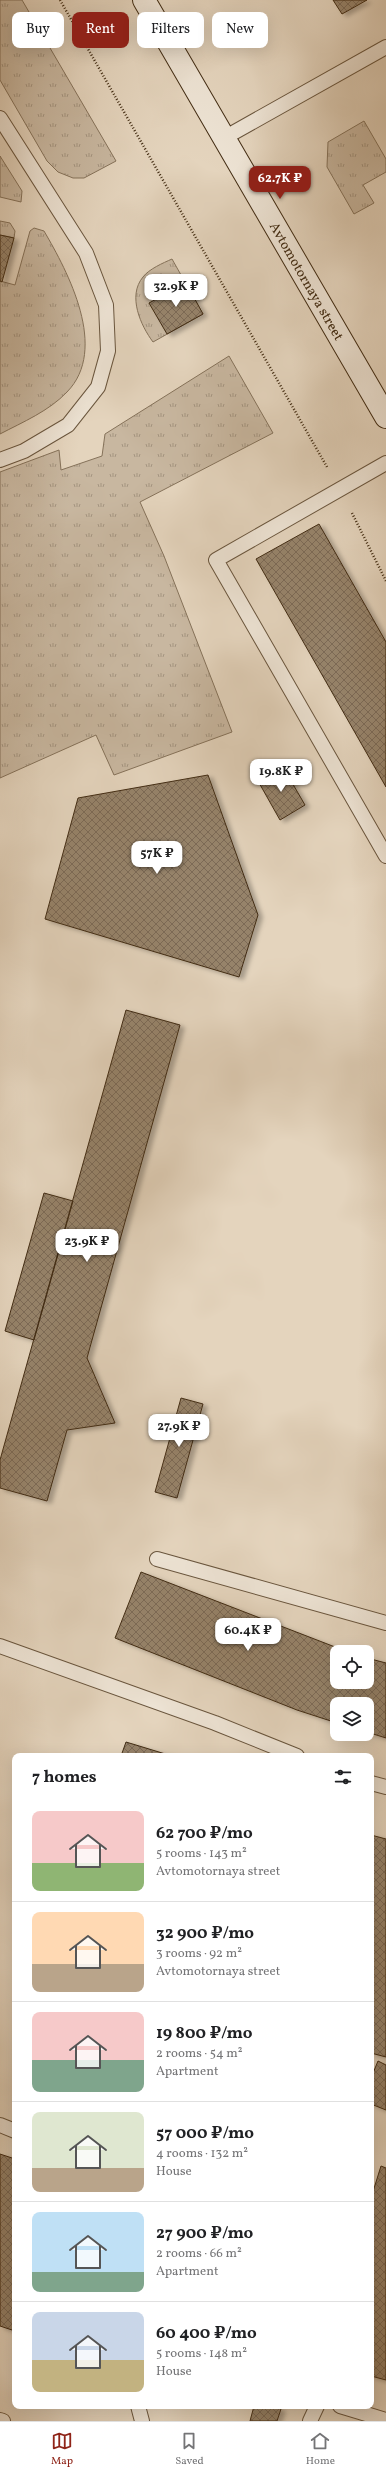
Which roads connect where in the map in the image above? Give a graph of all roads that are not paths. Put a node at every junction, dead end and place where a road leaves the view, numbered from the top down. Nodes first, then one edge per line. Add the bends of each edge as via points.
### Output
1 (144, 0) edge
2 (386, 47) edge
3 (0, 118) edge
4 (224, 138) junction
5 (386, 418) edge
6 (0, 460) edge
7 (386, 463) edge
8 (386, 856) edge
9 (157, 1558) dead end
10 (386, 1623) edge
11 (0, 1646) edge
12 (290, 1753) edge
13 (374, 1784) edge
14 (386, 1787) edge
15 (0, 2125) edge
16 (12, 2130) edge
17 (139, 2409) edge
18 (316, 2409) edge
19 (350, 2409) edge
20 (0, 2420) edge
21 (386, 2420) edge
22 (3, 2421) edge
23 (142, 2421) edge
24 (310, 2421) edge

1 - 4 street, Avtomotornaya street
2 - 4 lane
3 - 6 lane via 86,253 106,305 108,352 98,387 68,425 24,451
4 - 5 street, Avtomotornaya street
7 - 8 lane via 216,560
9 - 10 lane
11 - 12 lane via 215,1723
13 - 14 lane
15 - 16 lane
17 - 23 lane
18 - 24 lane
19 - 21 lane
20 - 22 lane

